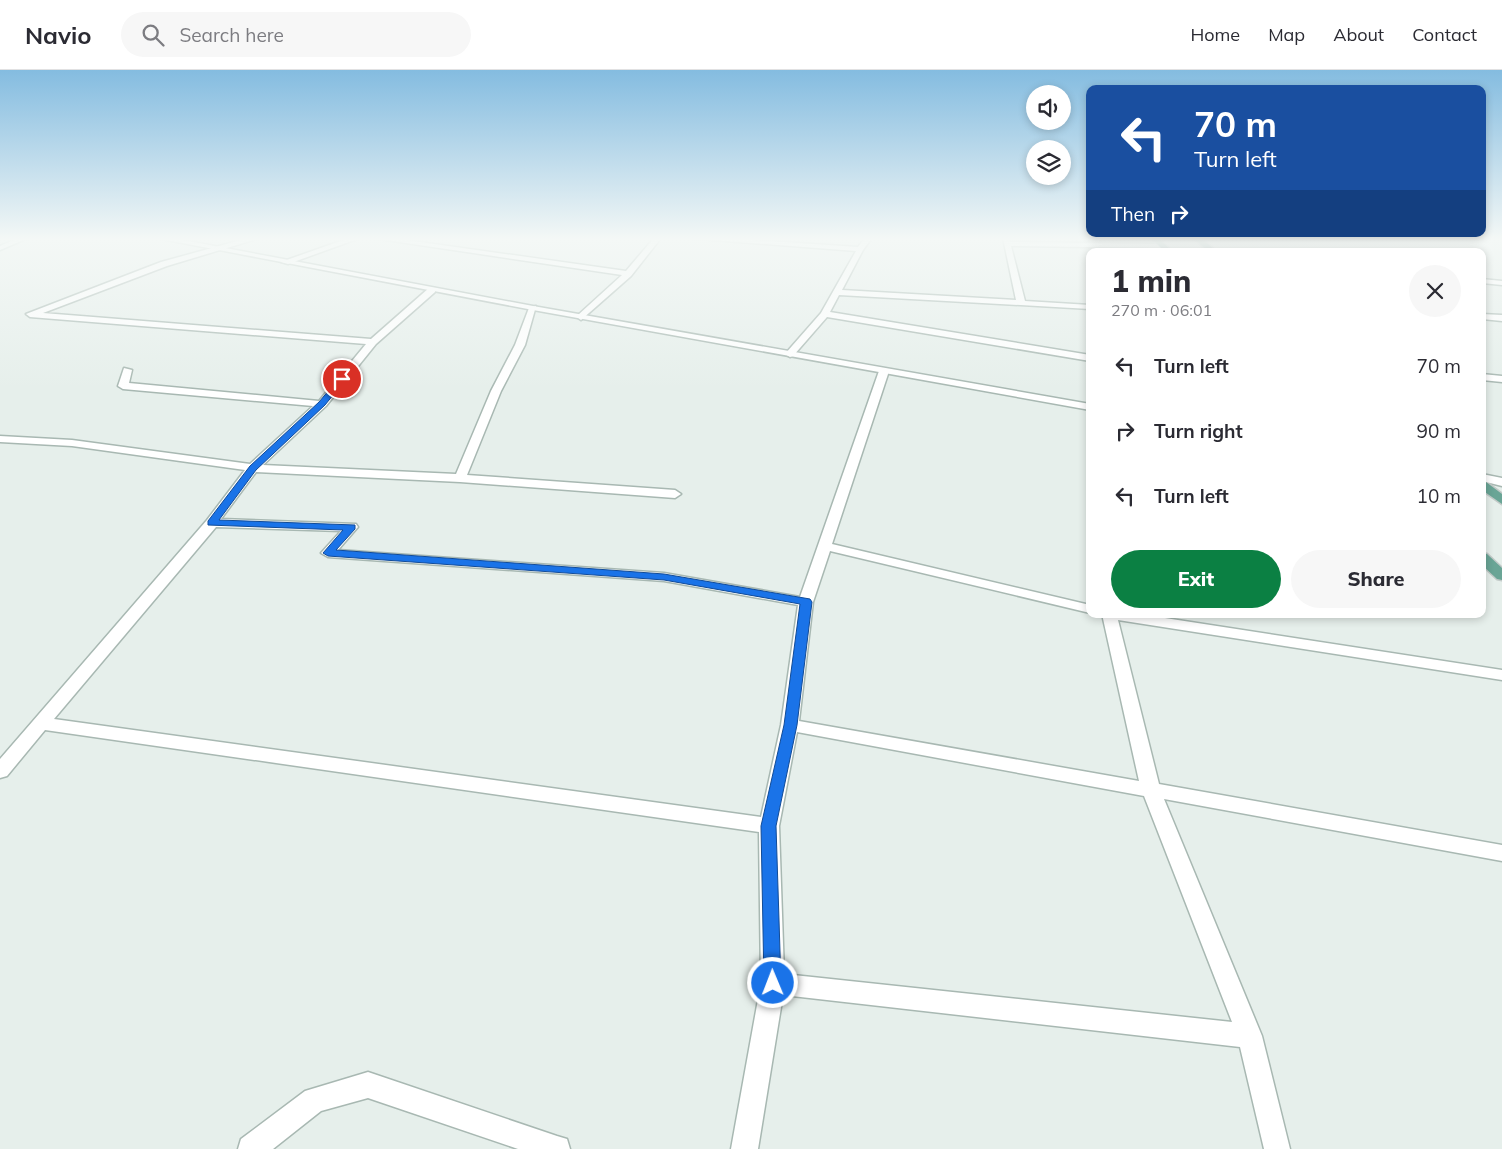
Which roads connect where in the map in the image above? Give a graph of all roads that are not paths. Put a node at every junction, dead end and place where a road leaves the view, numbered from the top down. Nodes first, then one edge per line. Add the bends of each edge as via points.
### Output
1 (99, 288) edge
2 (423, 288) edge
3 (612, 288) edge
4 (839, 288) edge
5 (1018, 288) edge
6 (432, 290) junction
7 (837, 292) junction
8 (1021, 302) junction
9 (1086, 307) edge
10 (533, 308) junction
11 (825, 314) junction
12 (1486, 316) edge
13 (581, 317) junction
14 (1502, 318) edge
15 (373, 342) junction
16 (790, 354) junction
17 (1086, 357) edge
18 (127, 370) dead end
19 (884, 371) junction
20 (1486, 377) edge
21 (1502, 379) edge
22 (322, 404) junction
23 (1086, 406) edge
24 (0, 439) edge
25 (253, 468) junction
26 (1486, 476) edge
27 (1502, 476) edge
28 (1486, 477) edge
29 (460, 478) junction
30 (1502, 482) edge
31 (1486, 486) edge
32 (675, 494) dead end
33 (1502, 500) edge
34 (212, 523) junction
35 (825, 546) junction
36 (1486, 561) edge
37 (1502, 576) edge
38 (806, 602) junction
39 (1086, 608) edge
40 (1111, 618) edge
41 (1136, 618) edge
42 (1502, 674) edge
43 (41, 723) junction
44 (790, 725) junction
45 (0, 771) edge
46 (1151, 790) junction
47 (769, 826) junction
48 (1502, 853) edge
49 (773, 983) junction
50 (1250, 1036) junction
51 (251, 1149) edge
52 (557, 1149) edge
53 (744, 1149) edge
54 (1277, 1149) edge

1 - 15 street via 30,314
2 - 6 street
3 - 13 street
4 - 7 street
5 - 8 street
6 - 10 street
6 - 15 street
7 - 8 street
7 - 11 street
8 - 9 street
10 - 13 street
10 - 29 street via 520,345 496,391
11 - 16 street
11 - 17 street
12 - 14 street
13 - 16 street
15 - 22 street
16 - 19 street
18 - 22 street via 123,386
19 - 23 street
19 - 35 street
20 - 21 street
22 - 25 street
24 - 25 street via 72,443
25 - 29 street
25 - 34 street
26 - 27 street
28 - 30 street
29 - 32 street
31 - 33 main road
34 - 38 street via 351,527 328,553 664,577
34 - 43 street
35 - 38 street
35 - 39 street
36 - 37 main road
38 - 44 street
40 - 46 street
41 - 42 street
43 - 45 street
43 - 47 street
44 - 46 street
44 - 47 street
46 - 48 street
46 - 50 street
47 - 49 street
49 - 50 street
49 - 53 street
50 - 54 street
51 - 52 street via 314,1100 368,1085

